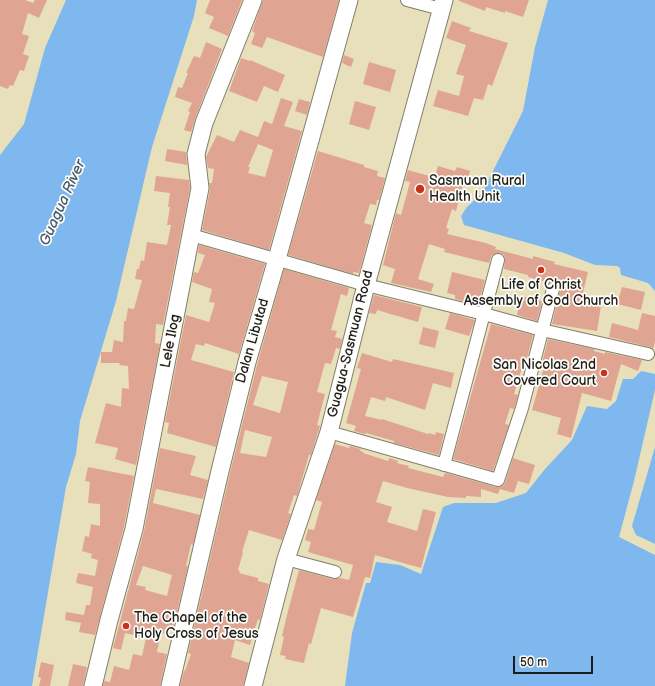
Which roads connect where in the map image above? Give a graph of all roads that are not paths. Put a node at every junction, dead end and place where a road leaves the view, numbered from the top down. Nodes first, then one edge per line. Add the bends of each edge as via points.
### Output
1 (253, 0) edge
2 (349, 0) edge
3 (407, 0) edge
4 (442, 5) edge
5 (191, 235) junction
6 (277, 259) junction
7 (498, 260) dead end
8 (366, 284) junction
9 (553, 289) dead end
10 (484, 314) junction
11 (542, 330) junction
12 (648, 354) dead end
13 (329, 432) junction
14 (444, 465) junction
15 (286, 559) junction
16 (335, 572) dead end
17 (93, 686) edge
18 (170, 686) edge
19 (253, 686) edge

1 - 5 street, Lele Ilog via 204,123 196,154 200,188
2 - 6 street, Dalan Libutad
3 - 4 street
4 - 8 street, Guagua-Sasmuan Road
5 - 6 street
5 - 17 street, Lele Ilog via 134,529
6 - 8 street
6 - 18 street, Dalan Libutad via 245,370
7 - 10 street
8 - 10 street
8 - 13 street, Guagua-Sasmuan Road
9 - 11 street
10 - 11 street
10 - 14 street
11 - 12 street
11 - 14 street via 522,408 498,480
13 - 14 street
13 - 15 street, Guagua-Sasmuan Road
15 - 16 street
15 - 19 street, Guagua-Sasmuan Road

